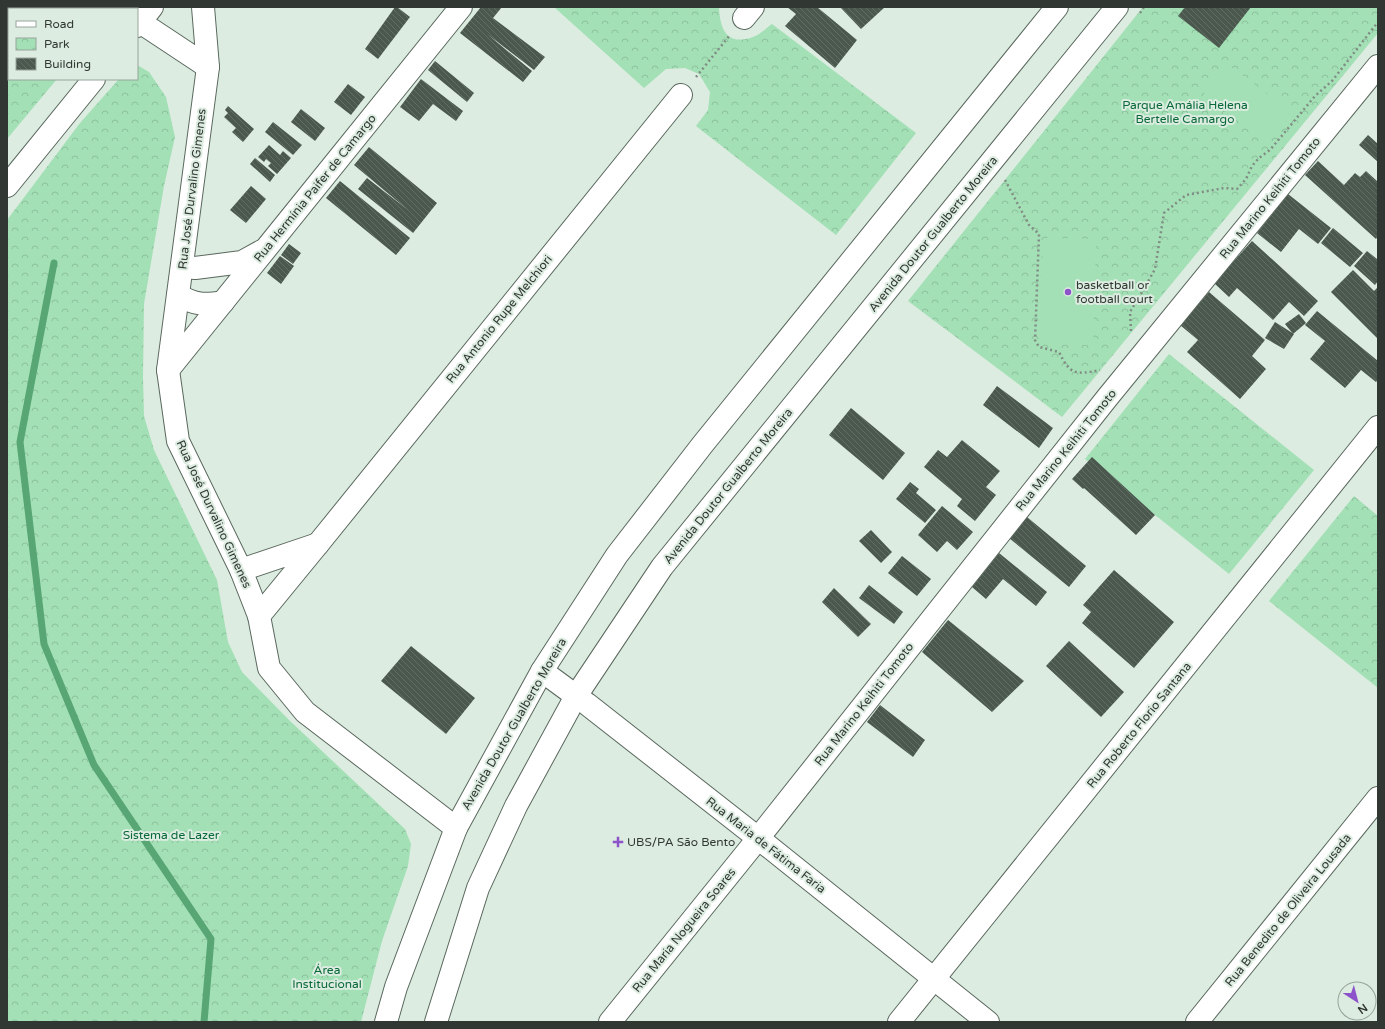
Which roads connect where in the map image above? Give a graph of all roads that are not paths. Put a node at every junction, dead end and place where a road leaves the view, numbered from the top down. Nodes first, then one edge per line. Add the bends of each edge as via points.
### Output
1 (203, 7) edge
2 (461, 7) edge
3 (1057, 7) edge
4 (1117, 7) edge
5 (143, 18) edge
6 (208, 66) junction
7 (1378, 66) edge
8 (93, 80) edge
9 (681, 95) road end
10 (7, 186) edge
11 (266, 248) junction
12 (182, 267) junction
13 (178, 294) junction
14 (223, 302) junction
15 (168, 370) junction
16 (1378, 427) edge
17 (318, 544) junction
18 (241, 570) junction
19 (259, 616) junction
20 (542, 671) junction
21 (576, 696) junction
22 (1378, 798) edge
23 (456, 828) junction
24 (758, 838) junction
25 (934, 978) junction
26 (386, 1022) edge
27 (436, 1022) edge
28 (610, 1022) edge
29 (899, 1022) edge
30 (988, 1022) edge
31 (1197, 1022) edge

1 - 6 street, Rua José Durvalino Gimenes
2 - 11 street, Rua Hermínia Paifer de Camargo
3 - 20 street, Avenida Doutor Gualberto Moreira via 703,444 622,549
4 - 21 street, Avenida Doutor Gualberto Moreira via 662,568
5 - 6 street
6 - 12 street, Rua José Durvalino Gimenes
7 - 24 street, Rua Marino Keihiti Tomoto via 1102,404
8 - 10 street
9 - 17 street, Rua Antonio Rupe Melchiori
11 - 12 street via 242,262 195,268
11 - 14 street, Rua Hermínia Paifer de Camargo
12 - 13 street, Rua José Durvalino Gimenes
13 - 14 street via 189,301 206,304
13 - 15 street, Rua José Durvalino Gimenes
14 - 15 street, Rua Hermínia Paifer de Camargo
15 - 18 street, Rua José Durvalino Gimenes via 178,441
16 - 25 street, Rua Roberto Florio Santana
17 - 18 street
17 - 19 street, Rua Antonio Rupe Melchiori
18 - 19 street, Rua José Durvalino Gimenes
19 - 23 street, Rua José Durvalino Gimenes via 269,668 305,712
20 - 21 street, Rua Maria de Fátima Faria
20 - 23 street, Avenida Doutor Gualberto Moreira
21 - 24 street, Rua Maria de Fátima Faria
21 - 27 street, Avenida Doutor Gualberto Moreira via 516,806 478,888
22 - 31 street, Rua Benedito de Oliveira Lousada
23 - 26 street, Avenida Doutor Gualberto Moreira via 396,987
24 - 25 street, Rua Maria de Fátima Faria
24 - 28 street, Rua Maria Nogueira Soares
25 - 29 street, Rua Roberto Florio Santana
25 - 30 street, Rua Maria de Fátima Faria

